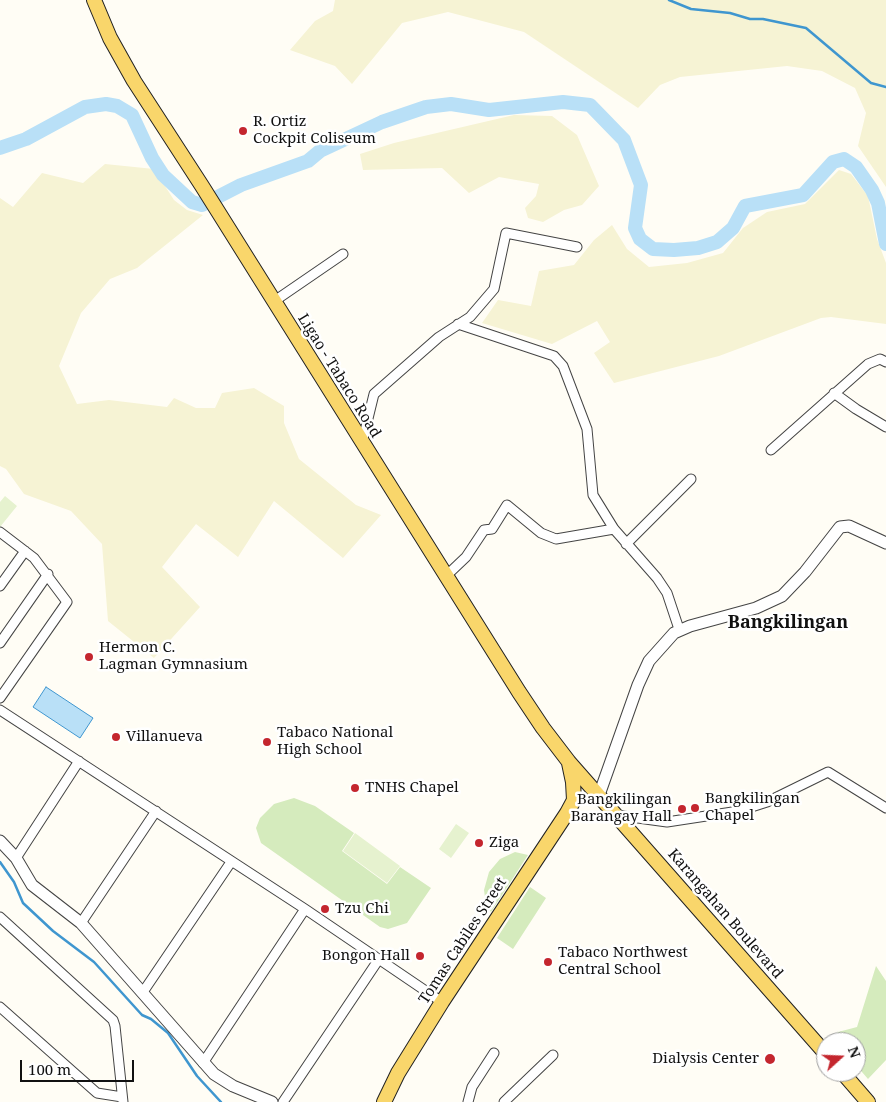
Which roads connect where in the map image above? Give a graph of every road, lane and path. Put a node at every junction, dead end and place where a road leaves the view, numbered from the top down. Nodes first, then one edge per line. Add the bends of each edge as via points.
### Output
1 (94, 0) edge
2 (577, 247) dead end
3 (343, 254) dead end
4 (273, 302) junction
5 (458, 324) junction
6 (886, 362) edge
7 (834, 393) junction
8 (886, 427) edge
9 (362, 443) junction
10 (771, 450) dead end
11 (691, 479) dead end
12 (614, 529) junction
13 (0, 532) edge
14 (886, 543) edge
15 (626, 544) junction
16 (25, 551) junction
17 (48, 574) junction
18 (446, 576) junction
19 (0, 586) edge
20 (679, 629) junction
21 (0, 643) edge
22 (0, 698) edge
23 (0, 710) edge
24 (79, 761) junction
25 (569, 762) junction
26 (600, 795) junction
27 (574, 800) junction
28 (886, 808) edge
29 (156, 811) junction
30 (616, 815) junction
31 (0, 841) edge
32 (16, 858) junction
33 (231, 862) junction
34 (305, 909) junction
35 (0, 917) edge
36 (81, 923) junction
37 (379, 959) junction
38 (143, 992) junction
39 (442, 1002) junction
40 (0, 1007) edge
41 (816, 1043) edge
42 (494, 1053) dead end
43 (553, 1055) dead end
44 (203, 1063) junction
45 (851, 1082) edge
46 (122, 1100) edge
47 (272, 1102) edge
48 (283, 1102) edge
49 (384, 1102) edge
50 (468, 1102) edge
51 (504, 1102) edge
52 (868, 1102) edge

1 - 4 main road, Ligao - Tabaco Road via 134,81
2 - 5 street via 506,233 494,289 470,317
3 - 4 street
4 - 9 main road, Ligao - Tabaco Road
5 - 9 street via 374,394
5 - 12 street via 554,356 563,366 584,417 593,495
6 - 7 street via 880,358 874,360
7 - 8 street
7 - 10 street
9 - 18 main road, Ligao - Tabaco Road
11 - 15 street
12 - 15 street
12 - 18 street via 556,539 541,533 508,505 492,529 484,530 466,557
13 - 16 street
14 - 20 street via 849,526 840,527 782,596 756,608
15 - 20 street via 667,593
16 - 17 street
16 - 19 street
17 - 21 street
17 - 22 street via 67,602
18 - 25 main road, Ligao - Tabaco Road via 524,699
20 - 26 street via 649,661
23 - 24 street
24 - 29 street
24 - 32 street
25 - 26 main road, Ligao - Tabaco Road
25 - 27 main road, Ligao - Tabaco Road
26 - 27 main road via 586,794
26 - 30 main road, Karangahan Boulevard
27 - 39 main road, Tomas Cabiles Street
28 - 30 street via 828,772 767,802 739,811 667,822
29 - 33 street
29 - 36 street
30 - 41 main road, Karangahan Boulevard
31 - 32 street
32 - 36 street via 32,885
33 - 34 street
33 - 38 street
34 - 37 street
34 - 44 street
35 - 46 street via 112,1020
36 - 38 street
37 - 39 street
37 - 48 street
38 - 44 street
39 - 49 main road, Tomas Cabiles Street
40 - 46 street via 97,1093
42 - 50 street via 472,1087
43 - 51 street
44 - 47 street via 233,1086
45 - 52 main road

